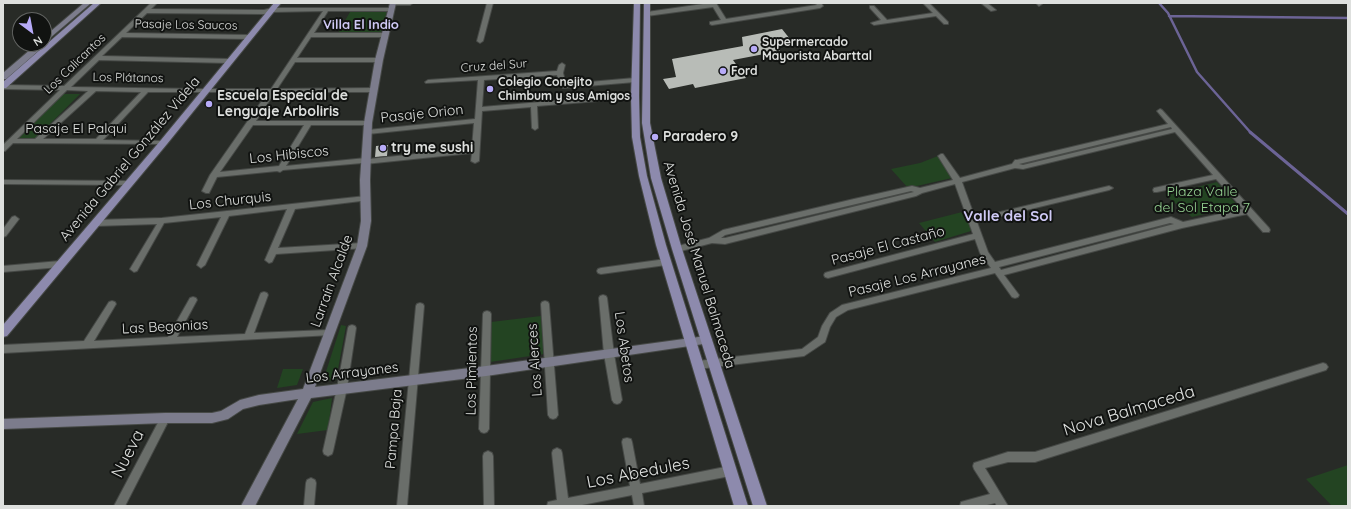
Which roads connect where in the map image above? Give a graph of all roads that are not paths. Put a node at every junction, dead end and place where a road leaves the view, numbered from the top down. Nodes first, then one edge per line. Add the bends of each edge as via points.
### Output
1 (88, 3) edge
2 (98, 3) edge
3 (154, 3) edge
4 (278, 3) edge
5 (334, 3) edge
6 (410, 3) edge
7 (490, 3) edge
8 (637, 3) edge
9 (647, 3) edge
10 (818, 3) edge
11 (927, 3) edge
12 (984, 3) edge
13 (714, 4) edge
14 (392, 5) edge
15 (872, 7) dead end
16 (329, 9) junction
17 (272, 10) junction
18 (993, 10) dead end
19 (146, 11) junction
20 (647, 14) junction
21 (937, 14) junction
22 (724, 21) junction
23 (885, 21) junction
24 (712, 23) dead end
25 (874, 23) dead end
26 (946, 23) dead end
27 (52, 34) edge
28 (122, 35) junction
29 (311, 35) junction
30 (385, 35) junction
31 (249, 37) junction
32 (480, 41) dead end
33 (32, 52) edge
34 (98, 58) junction
35 (293, 60) junction
36 (379, 60) junction
37 (230, 61) junction
38 (562, 65) dead end
39 (560, 73) junction
40 (3, 77) edge
41 (481, 78) junction
42 (635, 80) junction
43 (428, 82) dead end
44 (3, 87) edge
45 (66, 88) junction
46 (94, 88) junction
47 (147, 89) junction
48 (273, 90) junction
49 (373, 90) junction
50 (206, 91) junction
51 (635, 96) junction
52 (534, 105) junction
53 (478, 109) junction
54 (1160, 111) dead end
55 (478, 121) junction
56 (252, 123) junction
57 (308, 124) junction
58 (1174, 127) junction
59 (368, 128) junction
60 (535, 128) dead end
61 (11, 141) junction
62 (37, 141) junction
63 (98, 141) junction
64 (164, 142) junction
65 (3, 149) edge
66 (476, 150) junction
67 (941, 156) dead end
68 (366, 161) junction
69 (475, 161) dead end
70 (280, 170) junction
71 (214, 175) junction
72 (1217, 176) junction
73 (958, 181) junction
74 (3, 182) edge
75 (129, 183) junction
76 (1109, 188) dead end
77 (1157, 190) dead end
78 (206, 191) dead end
79 (366, 198) junction
80 (292, 207) junction
81 (1247, 211) junction
82 (226, 215) junction
83 (15, 219) dead end
84 (972, 220) junction
85 (162, 221) junction
86 (95, 222) junction
87 (1182, 225) junction
88 (1266, 230) dead end
89 (3, 234) edge
90 (978, 236) junction
91 (1092, 240) junction
92 (362, 246) junction
93 (1098, 247) junction
94 (677, 249) junction
95 (273, 251) junction
96 (269, 260) dead end
97 (666, 262) junction
98 (60, 264) junction
99 (201, 265) dead end
100 (3, 269) edge
101 (134, 269) dead end
102 (996, 269) junction
103 (602, 271) dead end
104 (828, 275) dead end
105 (264, 295) dead end
106 (1015, 295) dead end
107 (603, 298) dead end
108 (193, 300) dead end
109 (112, 304) dead end
110 (545, 304) dead end
111 (420, 306) dead end
112 (487, 314) dead end
113 (352, 328) dead end
114 (3, 333) edge
115 (328, 333) junction
116 (248, 336) junction
117 (171, 340) junction
118 (706, 340) junction
119 (692, 342) junction
120 (87, 345) junction
121 (3, 349) edge
122 (609, 354) junction
123 (549, 361) junction
124 (714, 362) junction
125 (698, 365) junction
126 (1323, 367) dead end
127 (486, 371) junction
128 (412, 380) junction
129 (342, 388) junction
130 (307, 393) junction
131 (617, 400) dead end
132 (553, 415) dead end
133 (165, 418) junction
134 (3, 424) edge
135 (484, 429) dead end
136 (627, 442) dead end
137 (328, 451) dead end
138 (557, 453) dead end
139 (488, 456) dead end
140 (730, 471) junction
141 (311, 483) dead end
142 (637, 490) junction
143 (1000, 502) edge
144 (563, 504) junction
145 (119, 506) edge
146 (248, 506) edge
147 (309, 506) edge
148 (402, 506) edge
149 (489, 506) edge
150 (552, 506) edge
151 (639, 506) edge
152 (741, 506) edge
153 (760, 506) edge
154 (965, 506) edge

1 - 27 street
2 - 44 main road
3 - 19 street, Los Calicantos
4 - 17 main road, Avenida Gabriel González Videla
5 - 16 street
6 - 14 street
7 - 32 street
8 - 42 main road, Avenida José Manuel Balmaceda
9 - 20 main road, Avenida José Manuel Balmaceda
10 - 22 street via 820,6
11 - 21 street
12 - 18 street
13 - 20 street
13 - 22 street
14 - 16 street
14 - 30 street, Larraín Alcalde
15 - 23 street
16 - 17 street
16 - 29 street
17 - 19 street
17 - 31 main road, Avenida Gabriel González Videla
19 - 28 street, Los Calicantos
20 - 94 main road, Avenida José Manuel Balmaceda via 646,123 656,178
21 - 23 street
21 - 26 street
22 - 24 street
23 - 25 street
28 - 31 street, Pasaje Los Saucos
28 - 34 street, Los Calicantos
29 - 30 street
29 - 35 street
30 - 36 street, Larraín Alcalde
31 - 37 main road, Avenida Gabriel González Videla
33 - 40 street
34 - 37 street
34 - 45 street, Los Calicantos
35 - 36 street
35 - 48 street
36 - 49 street, Larraín Alcalde
37 - 50 main road, Avenida Gabriel González Videla
38 - 39 street
39 - 41 street, Cruz del Sur
39 - 42 street via 563,85
41 - 43 street, Cruz del Sur
41 - 53 street
42 - 51 main road, Avenida José Manuel Balmaceda
44 - 45 street, Los Plátanos
45 - 46 street, Los Plátanos
45 - 61 street, Los Calicantos
46 - 47 street, Los Plátanos
46 - 62 street
47 - 50 street, Los Plátanos
47 - 63 street
48 - 49 street, Los Plátanos
48 - 50 street, Los Plátanos
48 - 56 street
49 - 59 street, Larraín Alcalde
50 - 64 main road, Avenida Gabriel González Videla
51 - 52 street
51 - 97 main road, Avenida José Manuel Balmaceda via 636,137 640,163
52 - 53 street
52 - 60 street
53 - 55 street
54 - 58 street
55 - 59 street, Pasaje Orion
55 - 66 street
56 - 57 street, Pasaje Orion
56 - 71 street
57 - 59 street, Pasaje Orion
57 - 70 street
58 - 72 street
58 - 73 street via 1071,152 1023,167 1015,166
59 - 68 street, Larraín Alcalde
61 - 62 street, Pasaje El Palqui
61 - 65 street, Los Calicantos
62 - 63 street, Pasaje El Palqui
63 - 64 street, Pasaje El Palqui
64 - 75 main road, Avenida Gabriel González Videla
66 - 68 street, Los Hibiscos
66 - 69 street
67 - 73 street
68 - 70 street, Los Hibiscos
68 - 79 street, Larraín Alcalde
70 - 71 street, Los Hibiscos
71 - 78 street
72 - 77 street
72 - 81 street
73 - 84 street
73 - 94 street via 916,194 856,204 725,241 712,240
74 - 75 street
75 - 86 main road, Avenida Gabriel González Videla
76 - 84 street
79 - 80 street, Los Churquis
79 - 92 street, Larraín Alcalde
80 - 82 street, Los Churquis
80 - 95 street
81 - 87 street, Pasaje Los Arrayanes
81 - 88 street
82 - 85 street, Los Churquis
82 - 99 street
83 - 89 street
84 - 90 street
85 - 86 street, Los Churquis
85 - 101 street
86 - 98 main road, Avenida Gabriel González Videla
87 - 91 street, Pasaje Los Arrayanes via 1171,220
87 - 93 street, Pasaje Los Arrayanes
90 - 102 street via 984,253
90 - 104 street, Pasaje El Castaño
91 - 93 street
91 - 102 street, Pasaje Los Arrayanes
92 - 95 street
92 - 115 street, Larraín Alcalde
93 - 102 street, Pasaje Los Arrayanes
94 - 118 main road, Avenida José Manuel Balmaceda
95 - 96 street
97 - 103 street
97 - 119 main road, Avenida José Manuel Balmaceda
98 - 100 street
98 - 114 main road, Avenida Gabriel González Videla
102 - 106 street
102 - 124 street, Pasaje Los Arrayanes via 845,307 833,315 822,339 804,352
105 - 116 street
107 - 122 street, Los Abetos
108 - 117 street
109 - 120 street
110 - 123 street, Los Alerces
111 - 128 street, Pampa Baja
112 - 127 street, Los Pimientos
113 - 129 street
115 - 116 street, Las Begonias
115 - 130 street, Larraín Alcalde
116 - 117 street, Las Begonias
117 - 120 street, Las Begonias
118 - 119 street, Los Arrayanes
118 - 124 main road, Avenida José Manuel Balmaceda
119 - 122 street, Los Arrayanes
119 - 125 main road, Avenida José Manuel Balmaceda
120 - 121 street, Las Begonias
122 - 123 street, Los Arrayanes
122 - 131 street, Los Abetos
123 - 127 street, Los Arrayanes
123 - 132 street, Los Alerces
124 - 125 street, Pasaje Los Arrayanes
124 - 153 main road, Avenida José Manuel Balmaceda
125 - 140 main road, Avenida José Manuel Balmaceda
126 - 143 street, Nova Balmaceda via 1035,457 1008,457 978,466
127 - 128 street, Los Arrayanes
127 - 135 street, Los Pimientos
128 - 129 street, Los Arrayanes
128 - 148 street, Pampa Baja
129 - 130 street, Los Arrayanes
129 - 137 street
130 - 133 street, Los Arrayanes via 240,405 224,415 212,418
130 - 146 street, Larraín Alcalde
133 - 134 street, Los Arrayanes
133 - 145 street, Nueva
136 - 142 street
138 - 144 street
139 - 149 street
140 - 142 street, Los Abedules
140 - 152 main road, Avenida José Manuel Balmaceda
141 - 147 street
142 - 144 street, Los Abedules
142 - 151 street
143 - 154 street, Nova Balmaceda
144 - 150 street, Los Abedules

